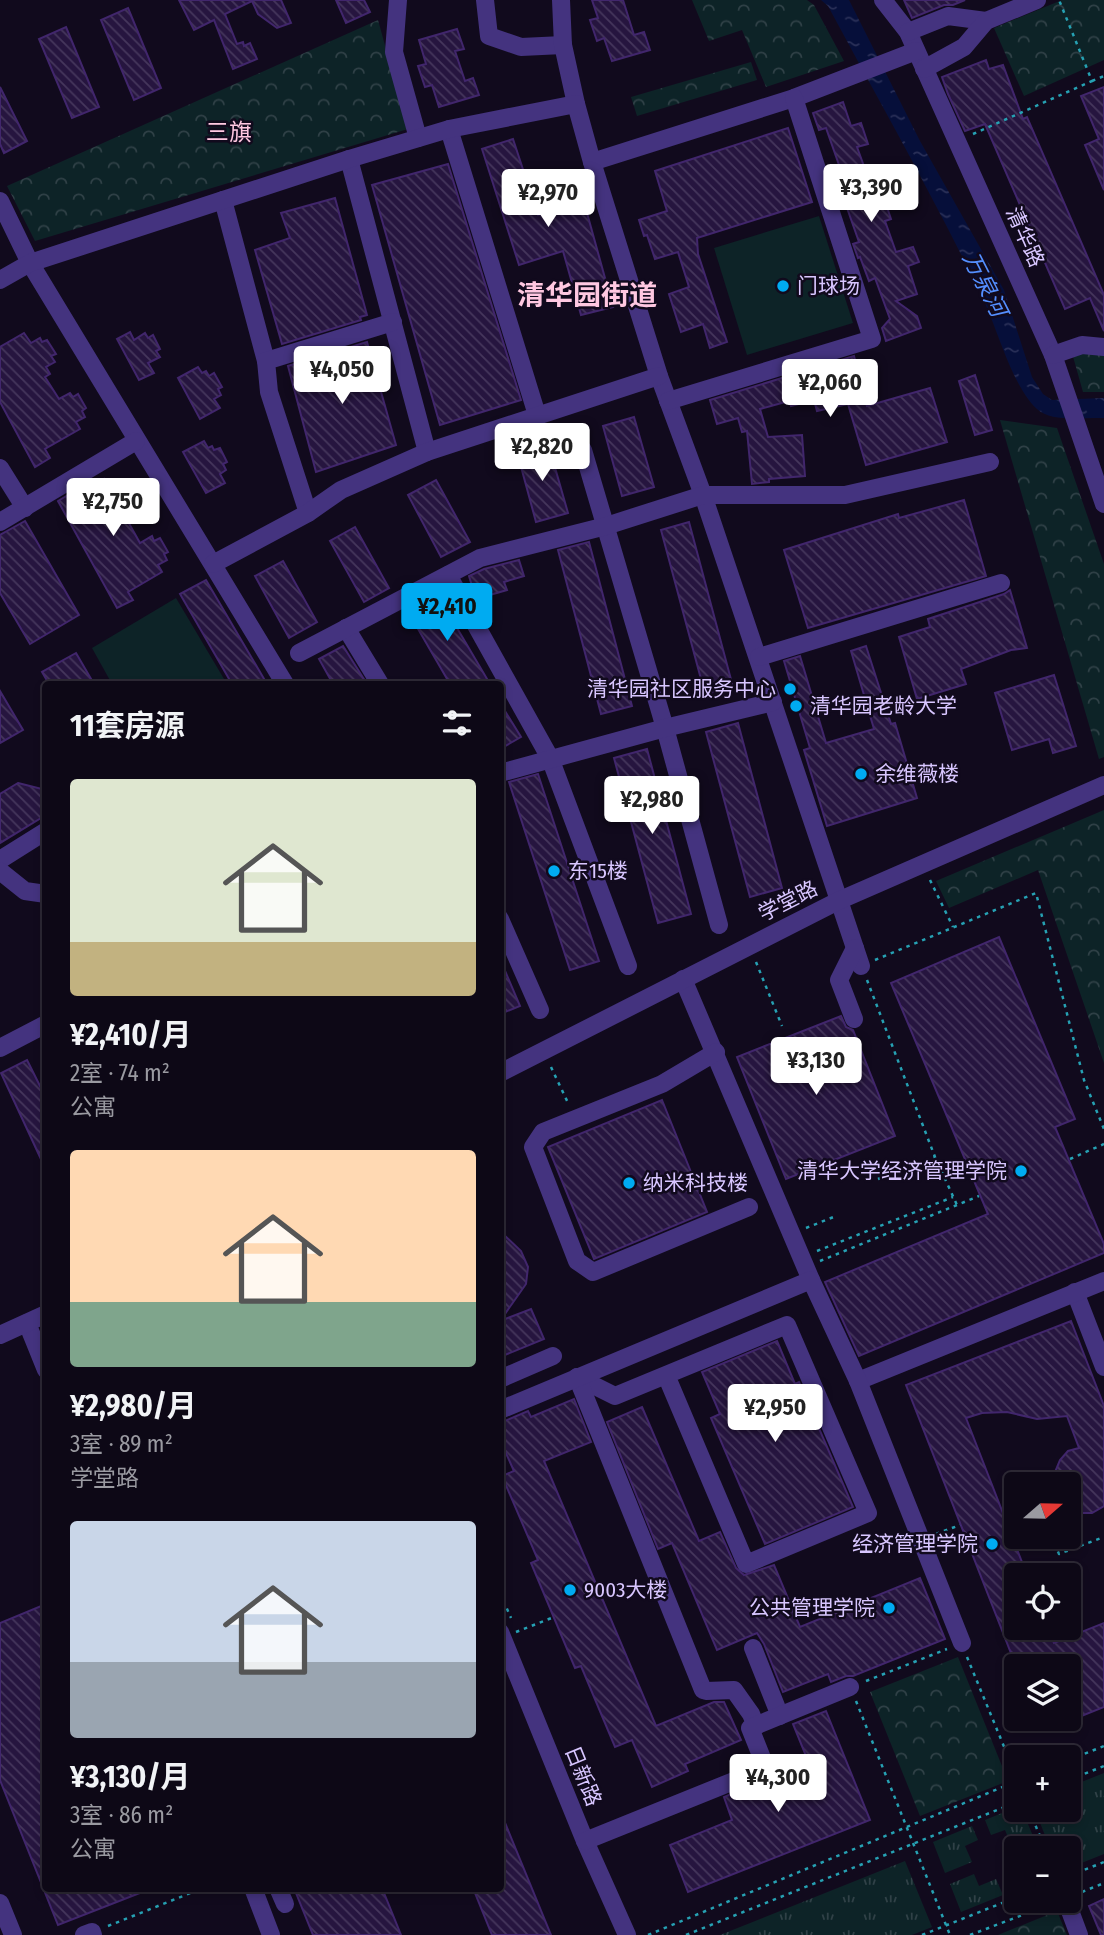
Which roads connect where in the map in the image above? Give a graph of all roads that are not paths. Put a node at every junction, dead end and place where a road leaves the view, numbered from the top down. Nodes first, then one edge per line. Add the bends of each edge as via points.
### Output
1 (398, 0) edge
2 (485, 0) edge
3 (561, 0) edge
4 (883, 0) edge
5 (1037, 0) edge
6 (986, 21) junction
7 (908, 32) junction
8 (562, 45) junction
9 (916, 51) junction
10 (924, 69) junction
11 (794, 98) junction
12 (576, 104) junction
13 (449, 129) junction
14 (418, 138) junction
15 (349, 159) junction
16 (592, 162) junction
17 (223, 200) junction
18 (0, 201) edge
19 (30, 263) junction
20 (0, 280) edge
21 (393, 322) junction
22 (1104, 347) edge
23 (266, 361) junction
24 (1056, 362) junction
25 (659, 376) junction
26 (668, 401) junction
27 (537, 415) junction
28 (135, 441) junction
29 (583, 450) dead end
30 (427, 453) junction
31 (990, 462) dead end
32 (0, 468) edge
33 (703, 495) junction
34 (1104, 504) edge
35 (25, 508) junction
36 (308, 513) junction
37 (0, 522) edge
38 (606, 526) junction
39 (213, 564) junction
40 (448, 575) junction
41 (1001, 583) dead end
42 (346, 628) junction
43 (299, 653) dead end
44 (759, 657) junction
45 (283, 681) edge
46 (378, 681) edge
47 (773, 702) junction
48 (665, 728) junction
49 (550, 758) junction
50 (504, 772) edge
51 (1104, 785) edge
52 (42, 834) edge
53 (0, 860) edge
54 (0, 871) edge
55 (42, 893) edge
56 (838, 901) junction
57 (719, 925) dead end
58 (504, 928) edge
59 (855, 948) junction
60 (861, 965) road end
61 (628, 966) dead end
62 (683, 979) junction
63 (540, 1010) dead end
64 (855, 1019) dead end
65 (42, 1032) edge
66 (0, 1048) edge
67 (716, 1052) junction
68 (504, 1071) edge
69 (749, 1207) dead end
70 (806, 1268) junction
71 (1104, 1281) edge
72 (1075, 1292) junction
73 (42, 1316) edge
74 (27, 1323) junction
75 (1078, 1324) dead end
76 (2, 1330) edge
77 (553, 1356) dead end
78 (42, 1360) edge
79 (1104, 1367) edge
80 (666, 1376) junction
81 (504, 1377) edge
82 (577, 1377) junction
83 (858, 1381) junction
84 (504, 1408) edge
85 (505, 1634) edge
86 (962, 1643) road end
87 (753, 1648) dead end
88 (850, 1687) road end
89 (780, 1716) junction
90 (756, 1726) junction
91 (586, 1841) junction
92 (255, 1892) edge
93 (0, 1903) edge
94 (1076, 1913) edge
95 (13, 1935) edge
96 (271, 1935) edge
97 (627, 1935) edge
98 (1079, 1935) edge

1 - 14 street via 394,52
2 - 8 street via 489,36 521,47
3 - 8 street
4 - 7 street, 清华路
5 - 6 street
6 - 7 street via 948,16
6 - 10 street via 964,47
7 - 9 street, 清华路
8 - 12 street
9 - 10 street, 清华路
9 - 11 street
10 - 24 street, 清华路
11 - 16 street
11 - 26 street via 872,339
12 - 13 street
12 - 16 street
13 - 14 street
13 - 27 street
14 - 15 street
15 - 17 street
15 - 21 street
16 - 25 street
17 - 19 street
17 - 23 street
18 - 19 street
19 - 20 street
19 - 28 street
21 - 23 street
21 - 30 street
22 - 24 street via 1082,345
23 - 36 street via 268,392
24 - 34 street, 清华路
25 - 26 street
25 - 27 street
26 - 33 street
27 - 30 street
28 - 35 street
28 - 39 street
29 - 38 street
30 - 36 street via 341,490
31 - 33 street via 845,495
32 - 35 street
33 - 38 street
33 - 44 street
35 - 37 street
36 - 39 street
38 - 40 street via 480,558
38 - 48 street
39 - 45 street
40 - 42 street
40 - 49 street
41 - 44 street
42 - 43 street
42 - 46 street
44 - 47 street
47 - 48 street
47 - 56 street
48 - 49 street
48 - 57 street
49 - 50 street
49 - 61 street
51 - 56 street, 学堂路
52 - 53 street
54 - 55 street via 25,891
56 - 59 street
56 - 62 street, 学堂路
58 - 63 street
59 - 60 street
59 - 64 street via 839,980
62 - 67 street
62 - 68 street, 学堂路
65 - 66 street
67 - 69 street via 662,1084 543,1132 533,1147 577,1261 593,1272
67 - 70 street
70 - 82 street
70 - 83 street
71 - 72 street
72 - 75 street
72 - 79 street
72 - 83 street
73 - 74 street
74 - 76 street
74 - 78 street
77 - 81 street
80 - 80 street via 787,1325 868,1513 746,1564
80 - 82 street via 615,1396
82 - 84 street
82 - 90 street via 705,1691 733,1690
83 - 86 street
85 - 91 street, 日新路
87 - 89 street
88 - 89 street
89 - 90 street
90 - 91 street via 750,1728 766,1768
91 - 97 street, 日新路
92 - 96 street
93 - 95 street
94 - 98 street

